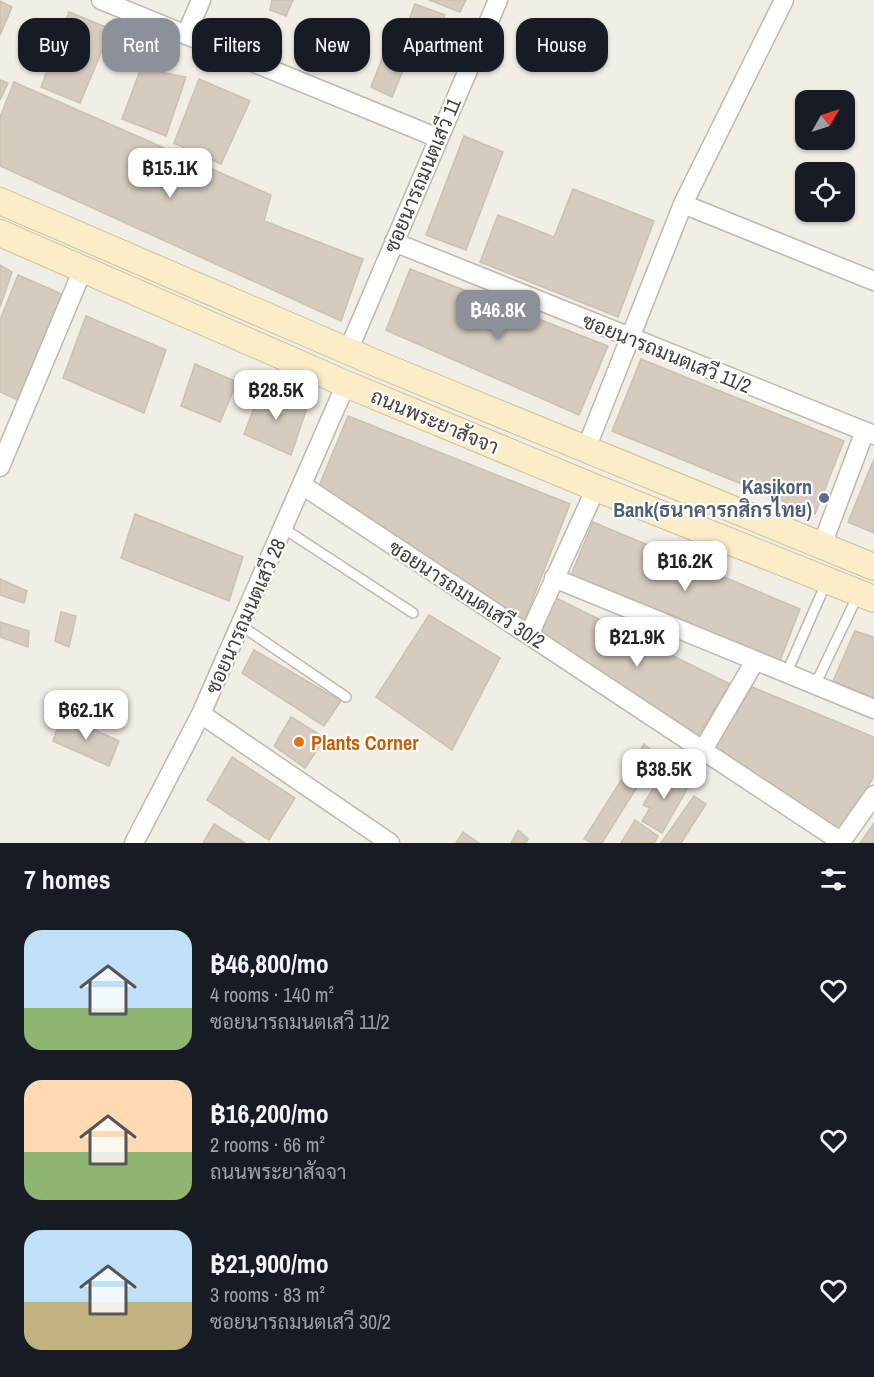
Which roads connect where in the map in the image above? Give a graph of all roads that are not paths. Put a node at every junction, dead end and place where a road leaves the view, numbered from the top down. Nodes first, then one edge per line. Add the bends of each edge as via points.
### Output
1 (100, 0) edge
2 (201, 0) edge
3 (498, 0) edge
4 (784, 0) edge
5 (186, 35) junction
6 (438, 138) junction
7 (0, 201) edge
8 (683, 204) junction
9 (0, 233) edge
10 (394, 242) junction
11 (83, 269) junction
12 (874, 281) edge
13 (317, 338) junction
14 (629, 338) junction
15 (348, 351) junction
16 (378, 364) junction
17 (304, 366) junction
18 (357, 388) junction
19 (869, 433) edge
20 (586, 449) junction
21 (0, 467) edge
22 (302, 485) junction
23 (596, 488) junction
24 (283, 528) junction
25 (822, 545) junction
26 (874, 567) edge
27 (554, 578) junction
28 (828, 579) junction
29 (867, 596) edge
30 (413, 613) dead end
31 (240, 625) junction
32 (528, 635) junction
33 (755, 661) junction
34 (787, 672) junction
35 (815, 685) junction
36 (346, 697) dead end
37 (874, 710) edge
38 (201, 714) junction
39 (703, 750) junction
40 (874, 795) edge
41 (842, 842) edge
42 (134, 843) edge
43 (390, 843) edge

1 - 5 street
2 - 5 street
3 - 6 street, ซอยนารถมนตเสวี 11
4 - 8 street
5 - 6 street
6 - 10 street, ซอยนารถมนตเสวี 11
7 - 13 main road, ถนนพระยาสัจจา
8 - 12 street
8 - 14 street
9 - 11 main road, ถนนพระยาสัจจา
10 - 14 street, ซอยนารถมนตเสวี 11/2
10 - 15 street, ซอยนารถมนตเสวี 11
11 - 17 main road, ถนนพระยาสัจจา
11 - 21 street
13 - 15 main road, ถนนพระยาสัจจา
13 - 17 main road
14 - 19 street, ซอยนารถมนตเสวี 11/2
14 - 20 street
15 - 16 main road, ถนนพระยาสัจจา
16 - 18 main road
16 - 20 main road, ถนนพระยาสัจจา
17 - 18 main road, ถนนพระยาสัจจา
18 - 22 street, ซอยนารถมนตเสวี 28
18 - 23 main road, ถนนพระยาสัจจา
19 - 25 street
20 - 25 main road, ถนนพระยาสัจจา
22 - 24 street, ซอยนารถมนตเสวี 28
22 - 32 street, ซอยนารถมนตเสวี 30/2
23 - 27 street
23 - 28 main road, ถนนพระยาสัจจา
24 - 30 lane
24 - 31 street, ซอยนารถมนตเสวี 28
25 - 26 main road, ถนนพระยาสัจจา
27 - 32 street
27 - 33 street
28 - 29 main road, ถนนพระยาสัจจา
28 - 34 lane
29 - 35 lane
31 - 36 lane
31 - 38 street, ซอยนารถมนตเสวี 28
32 - 39 street, ซอยนารถมนตเสวี 30/2
33 - 34 street
33 - 39 street
34 - 35 street
35 - 37 street
38 - 42 street, ซอยนารถมนตเสวี 28
38 - 43 street
39 - 41 street, ซอยนารถมนตเสวี 30/2
40 - 41 street

